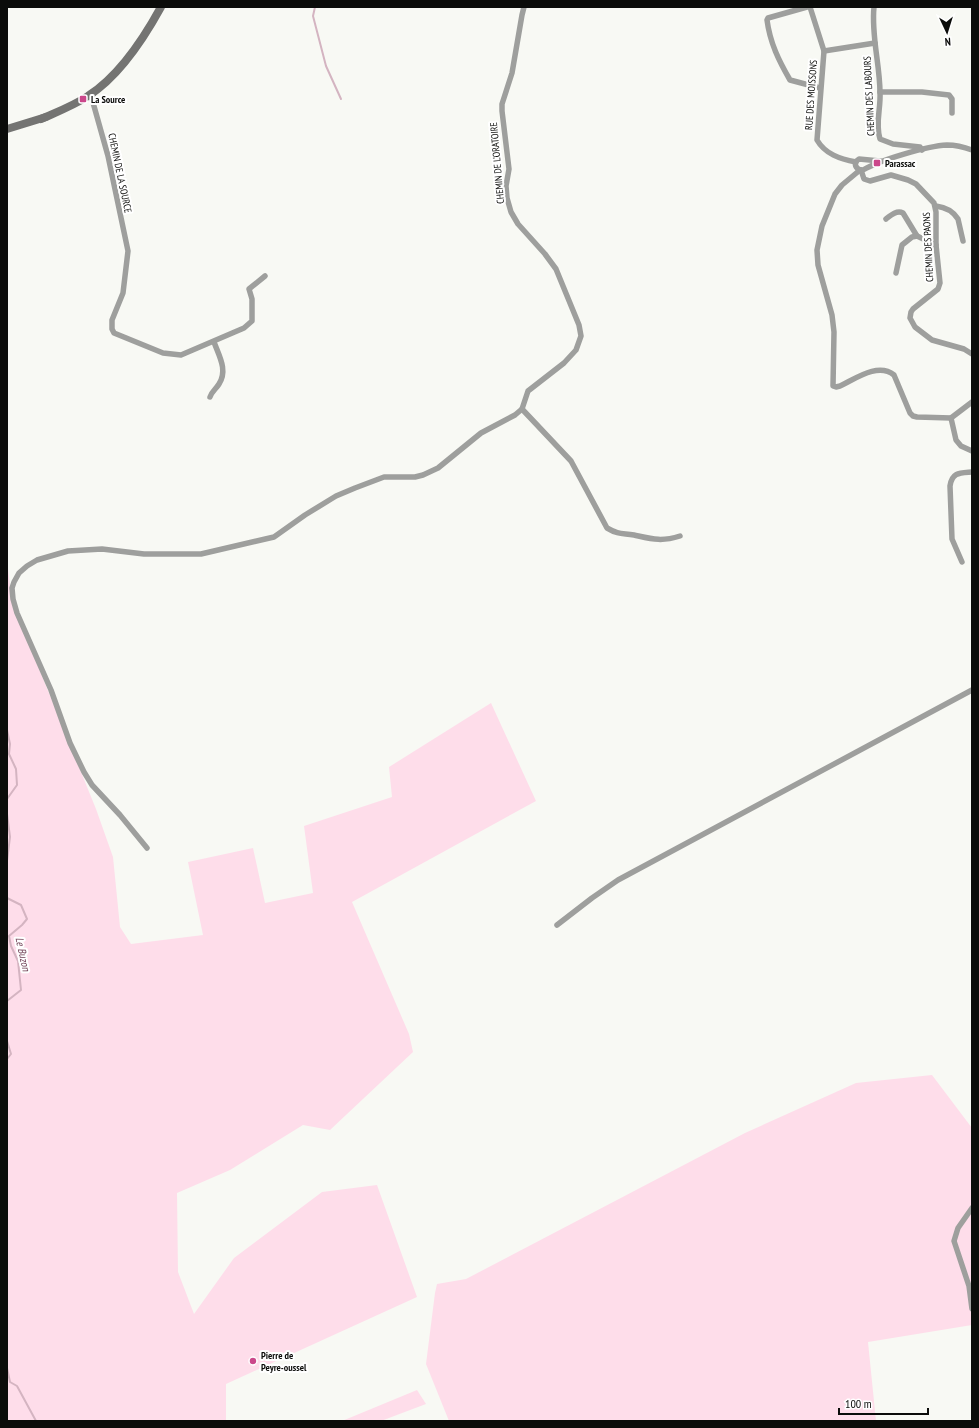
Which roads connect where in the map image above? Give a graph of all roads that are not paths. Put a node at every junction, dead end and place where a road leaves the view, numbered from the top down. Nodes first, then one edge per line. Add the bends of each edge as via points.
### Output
1 (161, 7) edge
2 (524, 7) edge
3 (809, 7) edge
4 (874, 7) edge
5 (875, 43) junction
6 (824, 51) junction
7 (122, 64) junction
8 (820, 88) junction
9 (95, 91) junction
10 (880, 92) junction
11 (92, 99) junction
12 (952, 113) dead end
13 (41, 118) junction
14 (7, 129) edge
15 (922, 150) junction
16 (972, 150) edge
17 (865, 160) junction
18 (884, 161) junction
19 (856, 162) junction
20 (862, 170) junction
21 (936, 206) junction
22 (886, 219) dead end
23 (917, 236) junction
24 (962, 241) dead end
25 (936, 245) junction
26 (896, 273) dead end
27 (265, 276) dead end
28 (214, 342) junction
29 (972, 354) edge
30 (210, 397) dead end
31 (972, 402) edge
32 (522, 409) junction
33 (951, 418) junction
34 (972, 451) edge
35 (972, 472) edge
36 (680, 536) dead end
37 (962, 562) dead end
38 (972, 690) edge
39 (148, 848) dead end
40 (557, 924) dead end
41 (972, 1208) edge
42 (972, 1308) edge

1 - 7 main road
2 - 32 street, CHEMIN DE L'ORATOIRE via 512,74 502,104 509,169 507,198 518,224 556,269 579,324 581,336 576,350 564,363 528,391
3 - 6 street, RUE DES MOISSONS
3 - 8 street via 767,20 775,52 790,80
4 - 5 street, CHEMIN DES LABOURS
5 - 6 street
5 - 10 street, CHEMIN DES LABOURS
6 - 8 street, RUE DES MOISSONS
7 - 9 main road
7 - 11 main road via 113,80
8 - 19 street, RUE DES MOISSONS via 817,140 826,151 836,157
9 - 11 street
9 - 13 main road via 77,103
10 - 12 street via 949,95 952,99
10 - 15 street, CHEMIN DES LABOURS via 880,139 893,144 920,147
11 - 13 main road via 68,111
11 - 28 street, CHEMIN DE LA SOURCE via 108,156 128,251 124,293 112,320 114,333 158,352 173,355 181,355
13 - 14 main road
15 - 16 street via 949,145
15 - 18 street
17 - 18 street
17 - 19 street via 859,159
17 - 20 street via 867,163
18 - 20 street
19 - 20 street via 856,168
20 - 21 street, CHEMIN DES PAONS via 864,179 867,180 891,175 913,181
20 - 33 street via 842,185 835,194 822,226 817,250 818,265 832,315 833,386 840,386 869,372 884,370 894,375 913,416
21 - 24 street via 956,216
21 - 25 street, CHEMIN DES PAONS
22 - 23 street via 896,212 903,212
23 - 25 street
23 - 26 street via 902,244
25 - 29 street, CHEMIN DES PAONS via 940,286 913,309 911,321 932,340 956,346
27 - 28 street via 249,289 252,299 252,321 244,328
28 - 30 street via 224,368 223,378
31 - 33 street
32 - 36 street via 571,461 607,528 617,534 648,539 668,540
32 - 39 street via 515,416 481,433 438,468 422,475 384,477 336,496 274,537 201,554 144,554 102,549 68,551 46,557 19,573 12,588 17,613 51,690 70,743 92,785
33 - 34 street via 958,443
35 - 37 street via 955,475 950,486 952,538
38 - 40 street via 618,880
41 - 42 street via 958,1228 954,1241 969,1286

